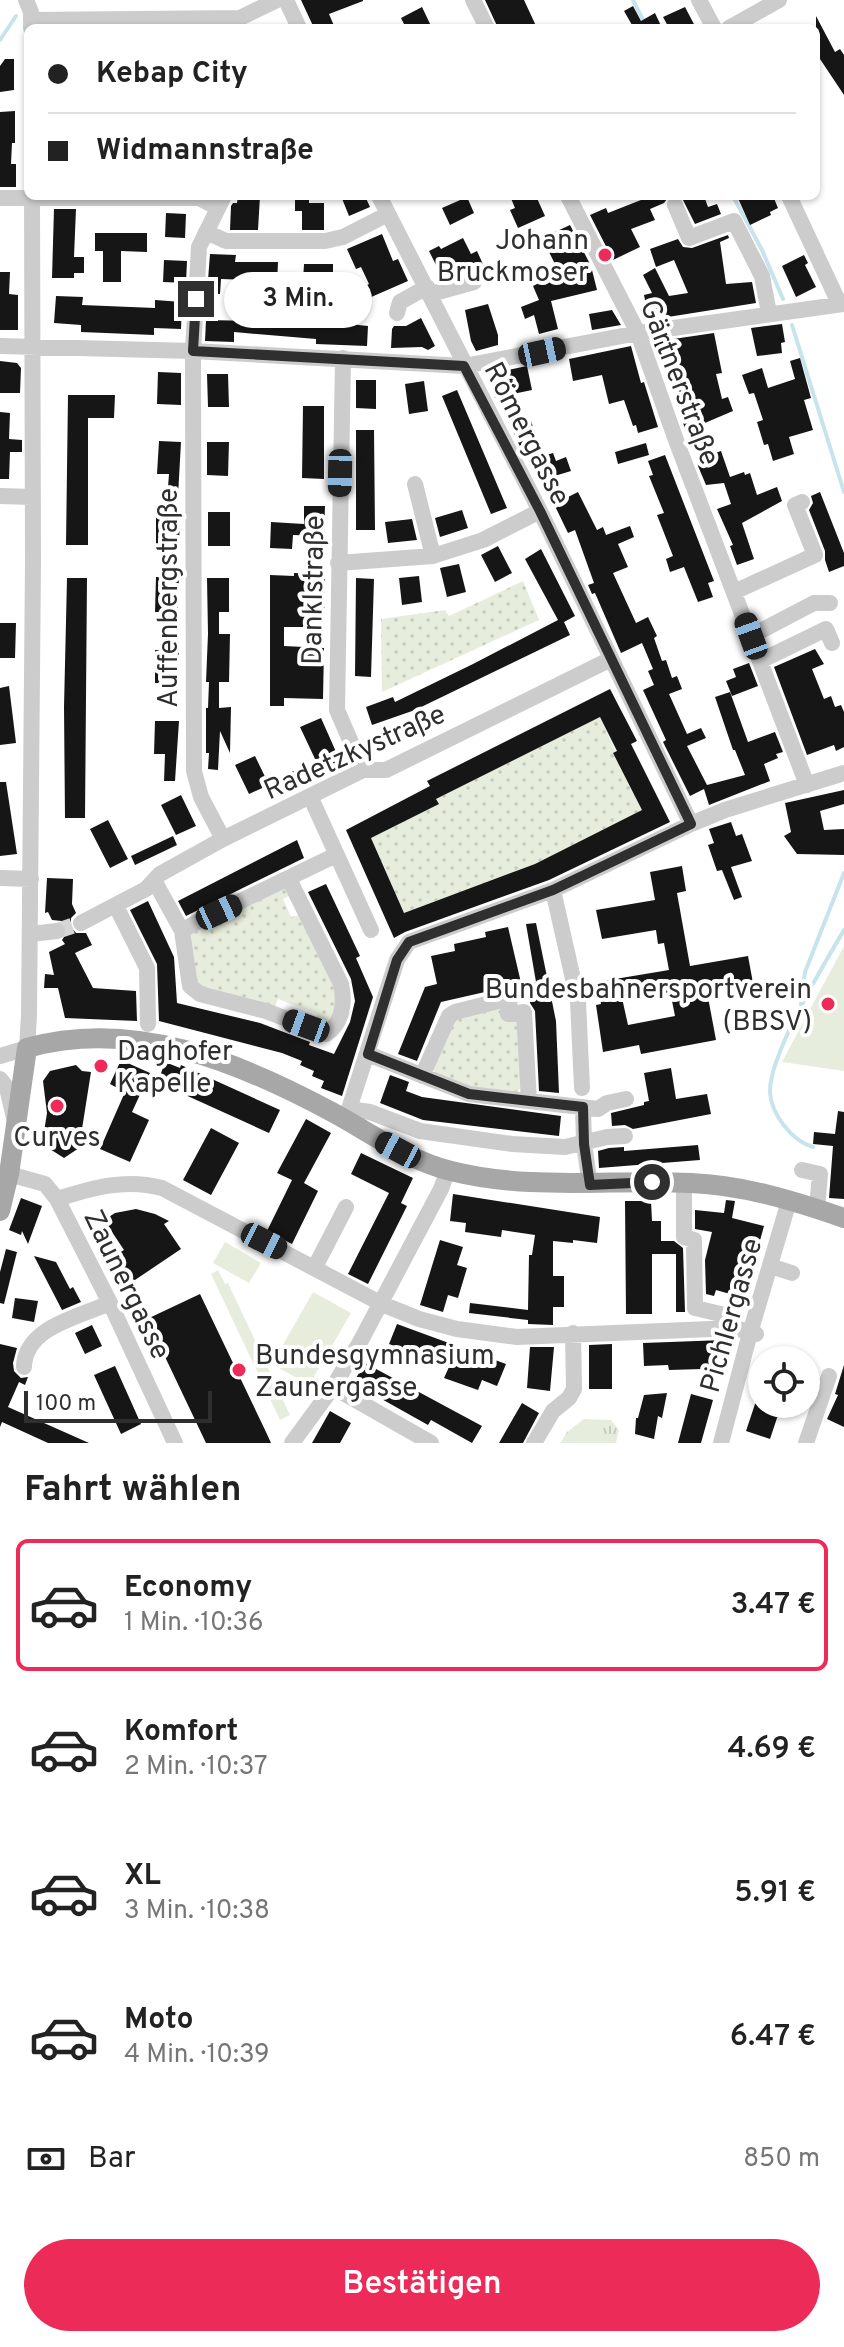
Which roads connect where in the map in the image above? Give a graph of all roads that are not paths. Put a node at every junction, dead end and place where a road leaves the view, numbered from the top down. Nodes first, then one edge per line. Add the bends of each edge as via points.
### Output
1 (277, 0) edge
2 (286, 0) edge
3 (473, 0) edge
4 (699, 0) edge
5 (779, 0) edge
6 (31, 12) edge
7 (210, 23) edge
8 (297, 24) edge
9 (485, 24) edge
10 (712, 24) edge
11 (736, 24) edge
12 (24, 196) edge
13 (0, 198) edge
14 (32, 200) edge
15 (381, 200) edge
16 (570, 200) edge
17 (791, 200) edge
18 (221, 202) edge
19 (675, 205) dead end
20 (388, 214) junction
21 (206, 232) junction
22 (474, 282) dead end
23 (429, 291) junction
24 (842, 302) edge
25 (397, 313) dead end
26 (769, 313) junction
27 (638, 333) junction
28 (0, 346) edge
29 (33, 348) junction
30 (193, 351) junction
31 (343, 358) junction
32 (464, 366) junction
33 (415, 484) dead end
34 (0, 496) edge
35 (33, 497) junction
36 (802, 502) dead end
37 (540, 511) junction
38 (433, 556) junction
39 (338, 563) junction
40 (734, 592) junction
41 (830, 603) dead end
42 (751, 636) junction
43 (832, 643) dead end
44 (611, 659) junction
45 (760, 661) junction
46 (363, 770) junction
47 (844, 773) edge
48 (807, 785) junction
49 (310, 796) junction
50 (691, 824) junction
51 (223, 839) junction
52 (336, 855) junction
53 (0, 878) edge
54 (31, 879) junction
55 (289, 879) junction
56 (155, 882) junction
57 (553, 890) junction
58 (116, 906) junction
59 (81, 923) tunnel mouth
60 (371, 930) dead end
61 (57, 931) tunnel mouth
62 (182, 931) junction
63 (31, 934) junction
64 (148, 1024) dead end
65 (27, 1048) junction
66 (368, 1054) junction
67 (0, 1056) edge
68 (422, 1076) junction
69 (0, 1079) edge
70 (582, 1088) dead end
71 (626, 1099) dead end
72 (529, 1101) junction
73 (583, 1107) junction
74 (346, 1114) junction
75 (604, 1117) dead end
76 (16, 1127) junction
77 (625, 1136) dead end
78 (607, 1137) junction
79 (584, 1144) junction
80 (448, 1170) junction
81 (802, 1170) dead end
82 (9, 1174) junction
83 (684, 1183) junction
84 (590, 1185) junction
85 (57, 1199) junction
86 (789, 1201) junction
87 (346, 1207) dead end
88 (817, 1209) junction
89 (0, 1211) edge
90 (844, 1218) edge
91 (770, 1266) junction
92 (315, 1267) junction
93 (792, 1273) dead end
94 (110, 1303) junction
95 (382, 1304) junction
96 (729, 1328) junction
97 (573, 1333) junction
98 (753, 1333) junction
99 (24, 1367) dead end
100 (829, 1376) dead end
101 (333, 1387) junction
102 (175, 1443) edge
103 (292, 1443) edge
104 (431, 1443) edge
105 (534, 1443) edge
106 (721, 1443) edge
107 (806, 1443) edge

1 - 7 street via 240,18
2 - 8 street
3 - 9 street
4 - 10 street
5 - 11 street
6 - 7 street
12 - 13 street
14 - 29 street
15 - 20 street, Römergasse
16 - 27 street, Gärtnerstraße
17 - 24 street
18 - 21 street, Auffenbergstraße
19 - 26 street via 689,238 734,221 762,276
20 - 21 street via 325,241 226,241
20 - 23 street, Römergasse
21 - 30 street, Auffenbergstraße via 199,247
22 - 23 street
23 - 25 street via 400,302
23 - 32 street, Römergasse
24 - 26 street
26 - 27 street
27 - 32 street
27 - 40 street, Gärtnerstraße
28 - 29 street
29 - 30 street
29 - 35 street
30 - 31 street
30 - 51 street, Auffenbergstraße via 194,771
31 - 32 street
31 - 39 street, Danklstraße
32 - 37 street, Römergasse
33 - 38 street
34 - 35 street
35 - 54 street
36 - 40 street via 795,505 815,555
37 - 38 street via 483,540
37 - 44 street, Römergasse
38 - 39 street
39 - 46 street, Danklstraße via 337,710
40 - 42 street, Gärtnerstraße
41 - 42 street via 814,603
42 - 45 street, Gärtnerstraße
43 - 45 street via 826,629
44 - 46 street, Radetzkystraße via 386,770
44 - 50 street, Römergasse
45 - 48 street, Gärtnerstraße
46 - 49 street, Radetzkystraße
47 - 48 street
48 - 50 street
49 - 51 street, Radetzkystraße
49 - 52 street
50 - 57 street
51 - 56 street, Radetzkystraße via 160,874
52 - 55 street
52 - 60 street
53 - 54 street
54 - 63 street
55 - 62 street
55 - 62 street via 341,984 345,1001 335,1028 326,1034 200,994 190,986
56 - 58 street, Radetzkystraße
56 - 62 street
57 - 66 street via 409,942 397,960
57 - 70 street via 578,1001
58 - 59 street, Radetzkystraße
58 - 64 street via 147,968
61 - 63 street
63 - 65 street
65 - 67 street
65 - 74 main road via 55,1040 173,1045
65 - 76 main road
66 - 68 street
66 - 74 street
68 - 72 street via 469,1094
68 - 72 street via 449,1016 510,998 508,1014 524,1012
69 - 76 street
71 - 73 street via 598,1109
72 - 73 street
73 - 79 street
74 - 79 street via 370,1112 430,1133 554,1147
74 - 80 main road via 398,1150
75 - 78 street
76 - 82 main road
77 - 78 street
78 - 79 street
79 - 84 street
80 - 84 main road via 489,1179
80 - 95 street
81 - 88 street via 820,1174
82 - 85 street, Zaunergasse via 45,1184
82 - 89 main road
83 - 84 main road
83 - 86 main road
83 - 96 street via 684,1237 694,1240 695,1308 725,1315
85 - 92 street via 92,1183 133,1177 164,1183
85 - 94 street, Zaunergasse
86 - 88 main road
86 - 91 street, Pichlergasse
87 - 92 street
88 - 90 main road
91 - 93 street
91 - 98 street, Pichlergasse
92 - 95 street
94 - 99 street via 45,1332 31,1343
94 - 102 street, Zaunergasse
95 - 97 street via 457,1329 517,1337
95 - 101 street
96 - 97 street
96 - 98 street
97 - 105 street via 574,1389
98 - 106 street, Pichlergasse
100 - 107 street
101 - 103 street
101 - 104 street

